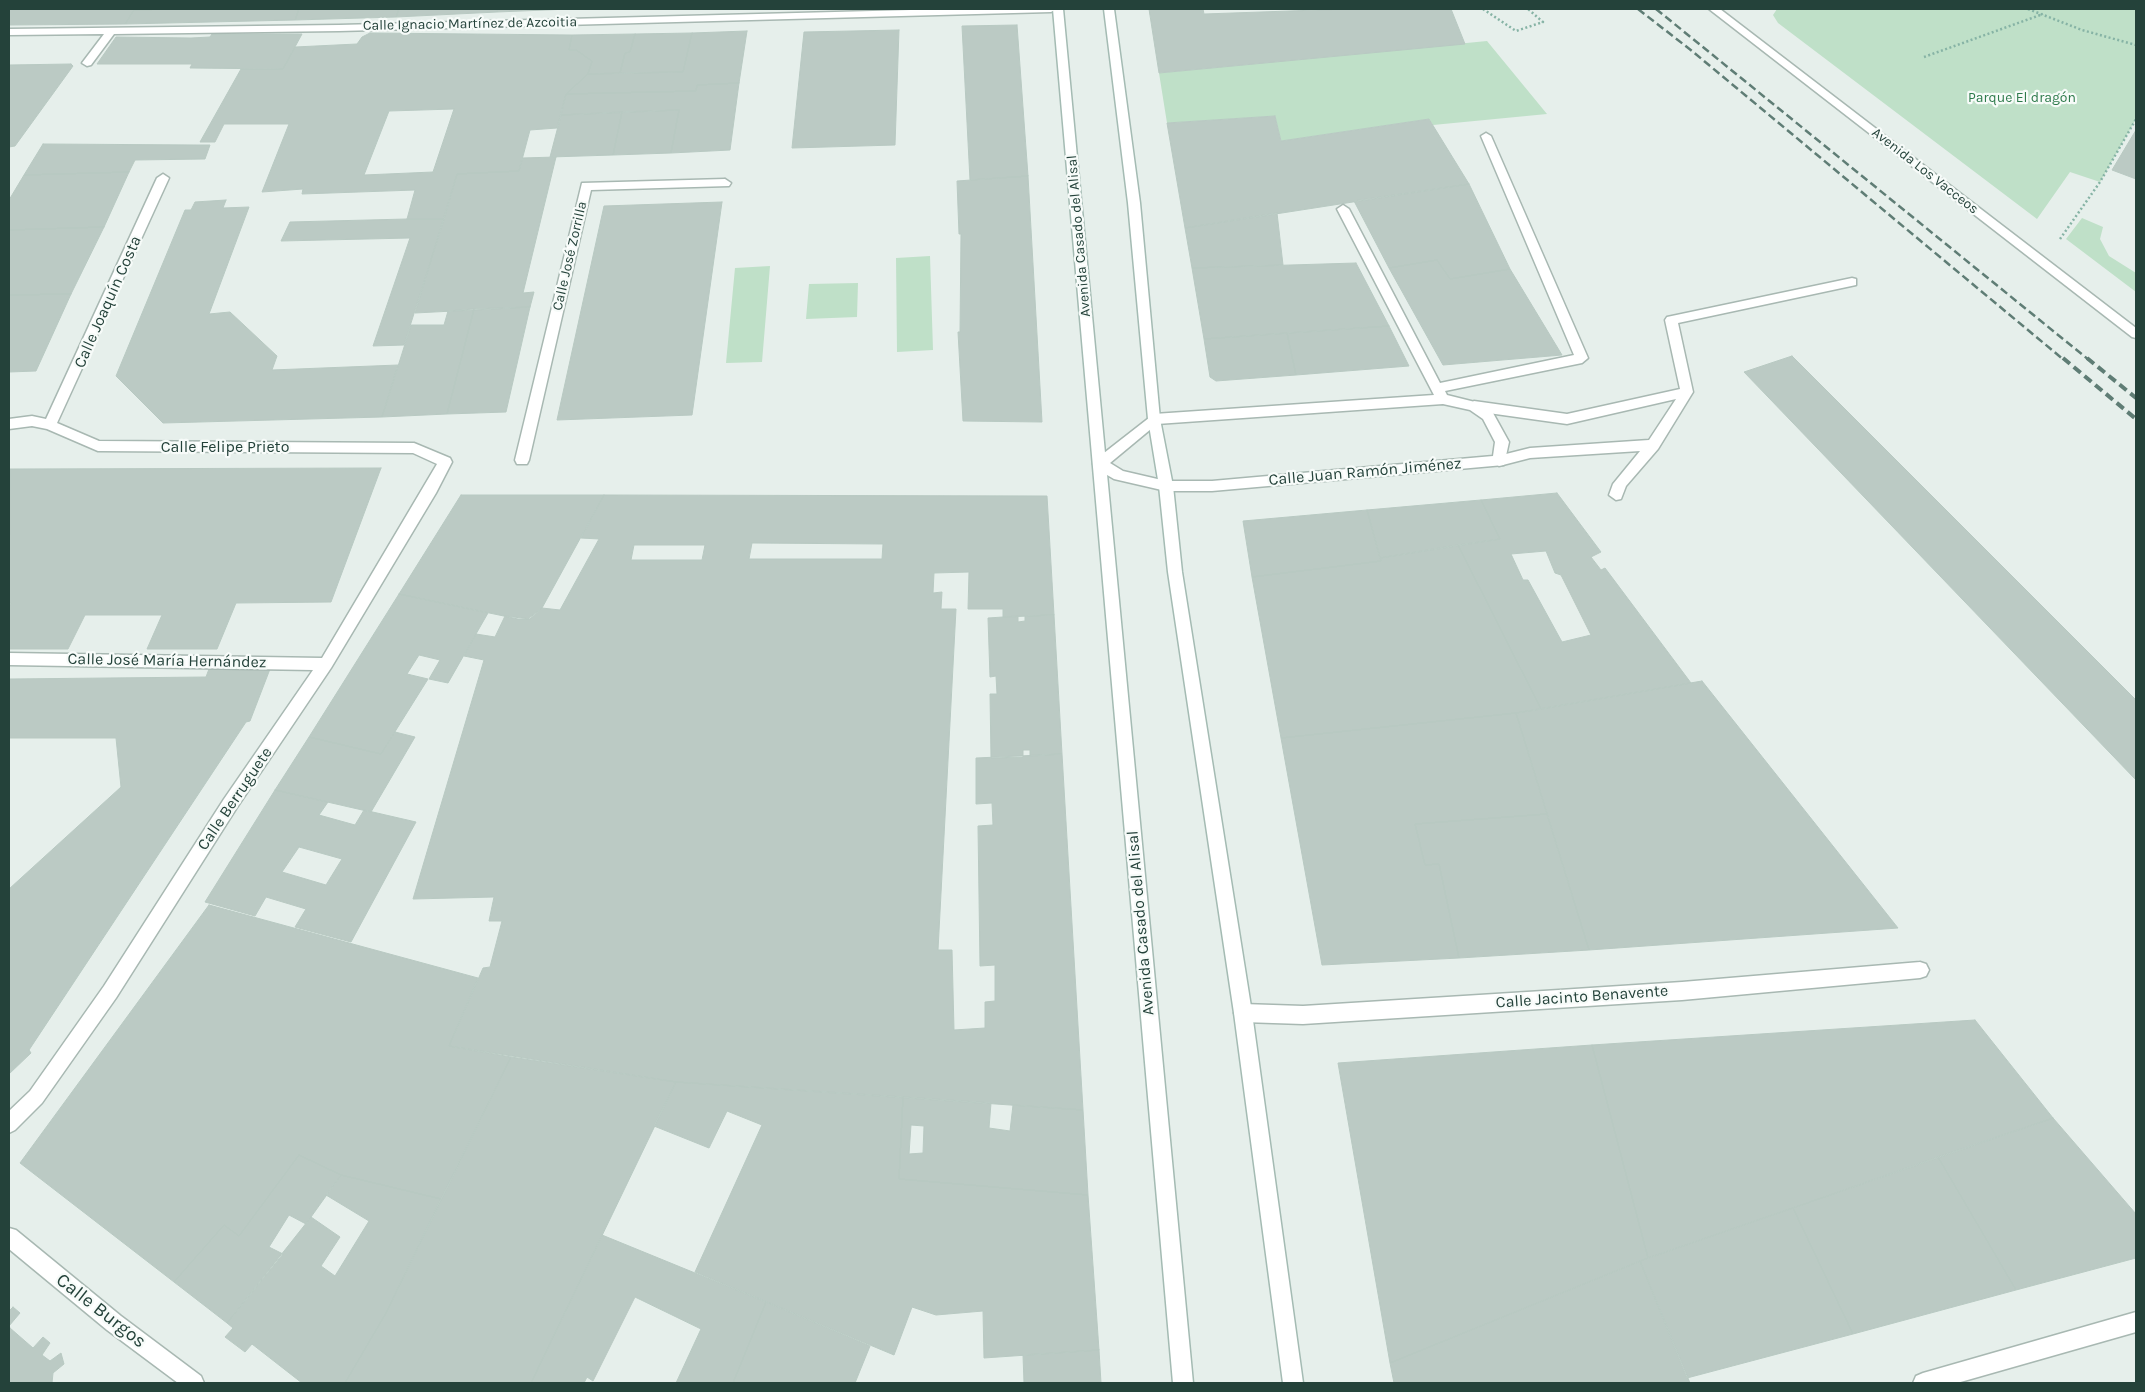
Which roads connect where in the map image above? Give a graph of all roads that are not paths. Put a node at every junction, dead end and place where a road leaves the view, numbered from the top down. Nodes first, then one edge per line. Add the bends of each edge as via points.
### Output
1 (1051, 9) edge
2 (1058, 9) edge
3 (1109, 9) edge
4 (1714, 9) edge
5 (1736, 9) edge
6 (931, 11) edge
7 (1726, 19) junction
8 (111, 31) junction
9 (9, 32) edge
10 (87, 63) dead end
11 (1486, 136) dead end
12 (163, 178) dead end
13 (725, 183) dead end
14 (1343, 209) dead end
15 (1852, 282) dead end
16 (2136, 334) edge
17 (1687, 392) junction
18 (1440, 394) junction
19 (1474, 406) junction
20 (1154, 419) junction
21 (9, 424) edge
22 (50, 425) junction
23 (1653, 445) junction
24 (522, 460) dead end
25 (1499, 461) junction
26 (444, 462) joint
27 (1100, 464) junction
28 (1166, 486) junction
29 (1616, 495) dead end
30 (9, 659) edge
31 (326, 664) junction
32 (1920, 970) dead end
33 (1243, 1013) junction
34 (9, 1124) edge
35 (9, 1237) edge
36 (2136, 1322) edge
37 (194, 1383) edge
38 (1183, 1383) edge
39 (1293, 1383) edge
40 (1923, 1383) edge

1 - 6 street, Calle Ignacio Martínez de Azcoitia
2 - 27 street, Avenida Casado del Alisal
3 - 20 street via 1134,203
4 - 7 street, Avenida Los Vacceos
5 - 7 street
6 - 8 street, Calle Ignacio Martínez de Azcoitia
7 - 16 street, Avenida Los Vacceos
8 - 9 street, Calle Ignacio Martínez de Azcoitia
8 - 10 street
11 - 18 street via 1582,358
12 - 22 street, Calle Joaquín Costa
13 - 24 street, Calle José Zorrilla via 586,186
14 - 18 street
15 - 17 street via 1671,320
17 - 19 street via 1567,419
17 - 23 street
18 - 19 street
18 - 20 street
19 - 25 street via 1488,416 1502,442
20 - 27 street
20 - 28 street
21 - 22 street, Calle Felipe Prieto via 32,421
22 - 26 street, Calle Felipe Prieto via 98,446 414,448
23 - 25 street, Calle Juan Ramón Jiménez via 1530,453
23 - 29 street via 1620,484
25 - 28 street, Calle Juan Ramón Jiménez via 1212,486
26 - 31 street, Calle Berruguete
27 - 28 street via 1119,475
27 - 38 street, Avenida Casado del Alisal
28 - 33 street via 1175,572
30 - 31 street, Calle José María Hernández
31 - 34 street, Calle Berruguete via 230,804 110,992 36,1096
32 - 33 street, Calle Jacinto Benavente via 1578,998 1303,1015
33 - 39 street
35 - 37 street, Calle Burgos
36 - 40 street

